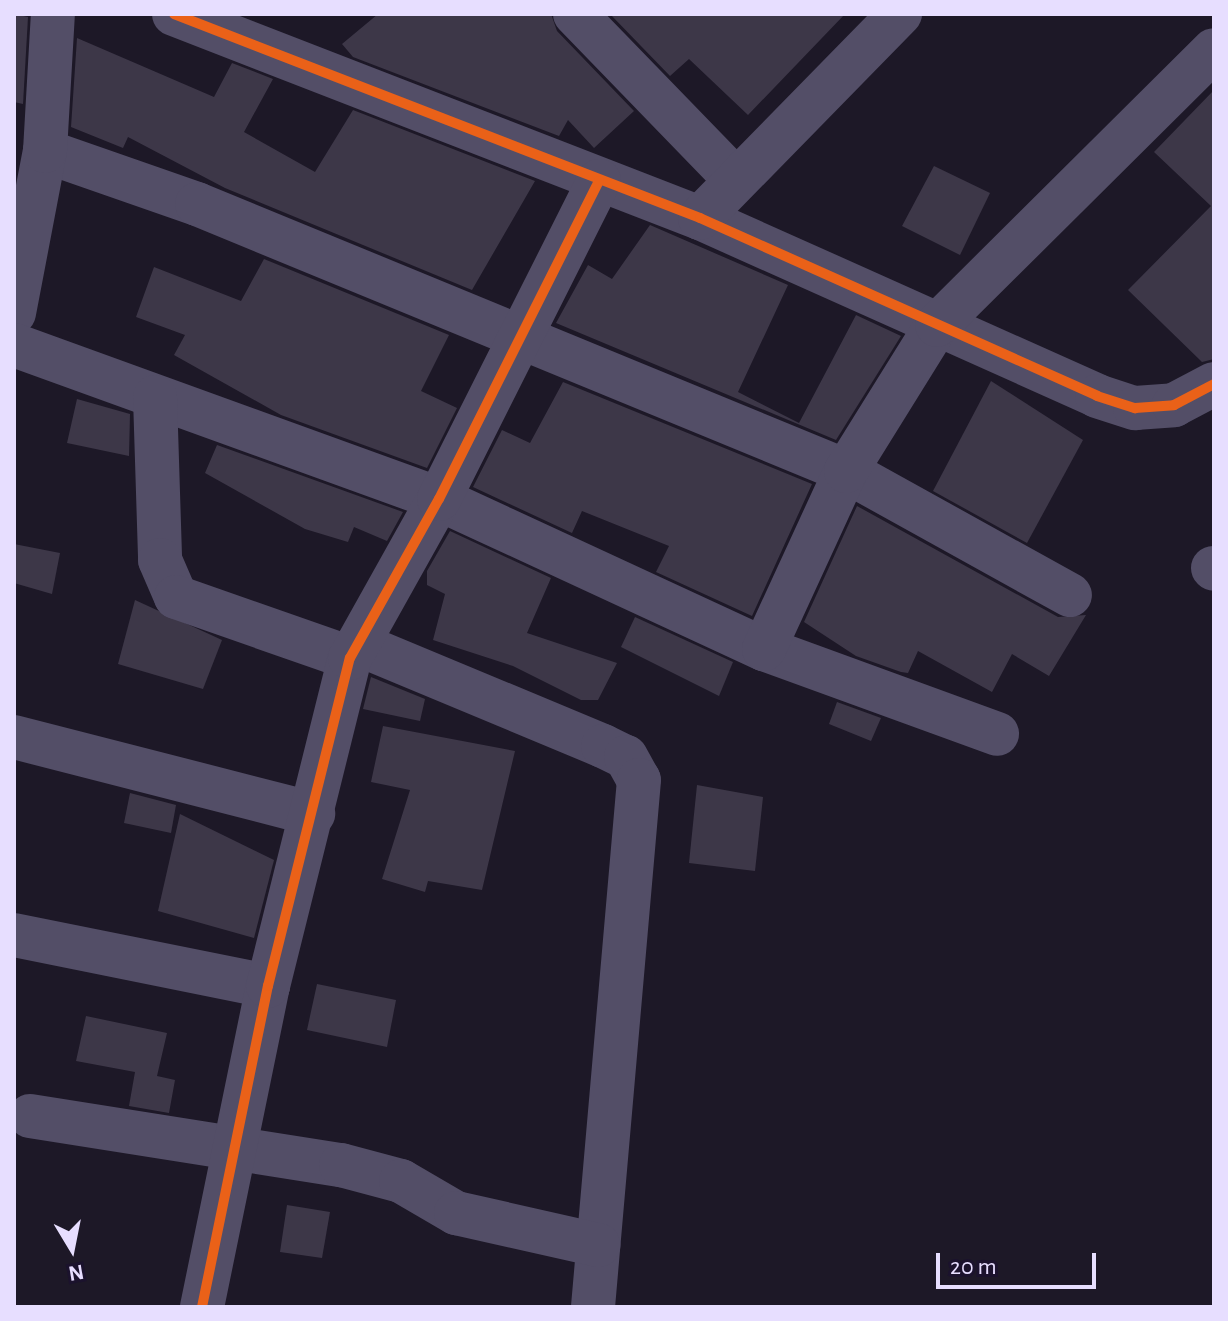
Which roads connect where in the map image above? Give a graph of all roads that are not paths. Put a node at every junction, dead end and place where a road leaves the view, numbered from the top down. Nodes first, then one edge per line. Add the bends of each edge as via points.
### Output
1 (53, 14) edge
2 (174, 14) edge
3 (575, 14) edge
4 (900, 14) edge
5 (1214, 50) edge
6 (45, 151) junction
7 (735, 179) junction
8 (599, 181) junction
9 (700, 218) junction
10 (14, 313) edge
11 (937, 325) junction
12 (523, 335) junction
13 (14, 345) edge
14 (1214, 384) edge
15 (155, 397) junction
16 (846, 471) junction
17 (439, 499) junction
18 (1070, 595) dead end
19 (764, 649) junction
20 (354, 651) junction
21 (997, 734) dead end
22 (14, 737) edge
23 (313, 814) junction
24 (14, 935) edge
25 (268, 986) junction
26 (30, 1116) dead end
27 (232, 1151) junction
28 (598, 1245) junction
29 (202, 1307) edge
30 (593, 1307) edge

1 - 6 street
2 - 8 street
3 - 7 street
4 - 7 street
5 - 11 street
6 - 10 street
6 - 12 street
7 - 9 street
8 - 9 street
8 - 12 street
9 - 11 street
11 - 14 street via 1135,408 1174,405
11 - 16 street
12 - 16 street
12 - 17 street
13 - 15 street
15 - 17 street
15 - 20 street via 160,560 176,597
16 - 18 street
16 - 19 street
17 - 19 street
17 - 20 street
19 - 21 street
20 - 23 street
20 - 28 street via 603,746 626,757 639,780
22 - 23 street
23 - 25 street
24 - 25 street
25 - 27 street
26 - 27 street
27 - 28 street via 341,1165 401,1181 456,1213
27 - 29 street
28 - 30 street

